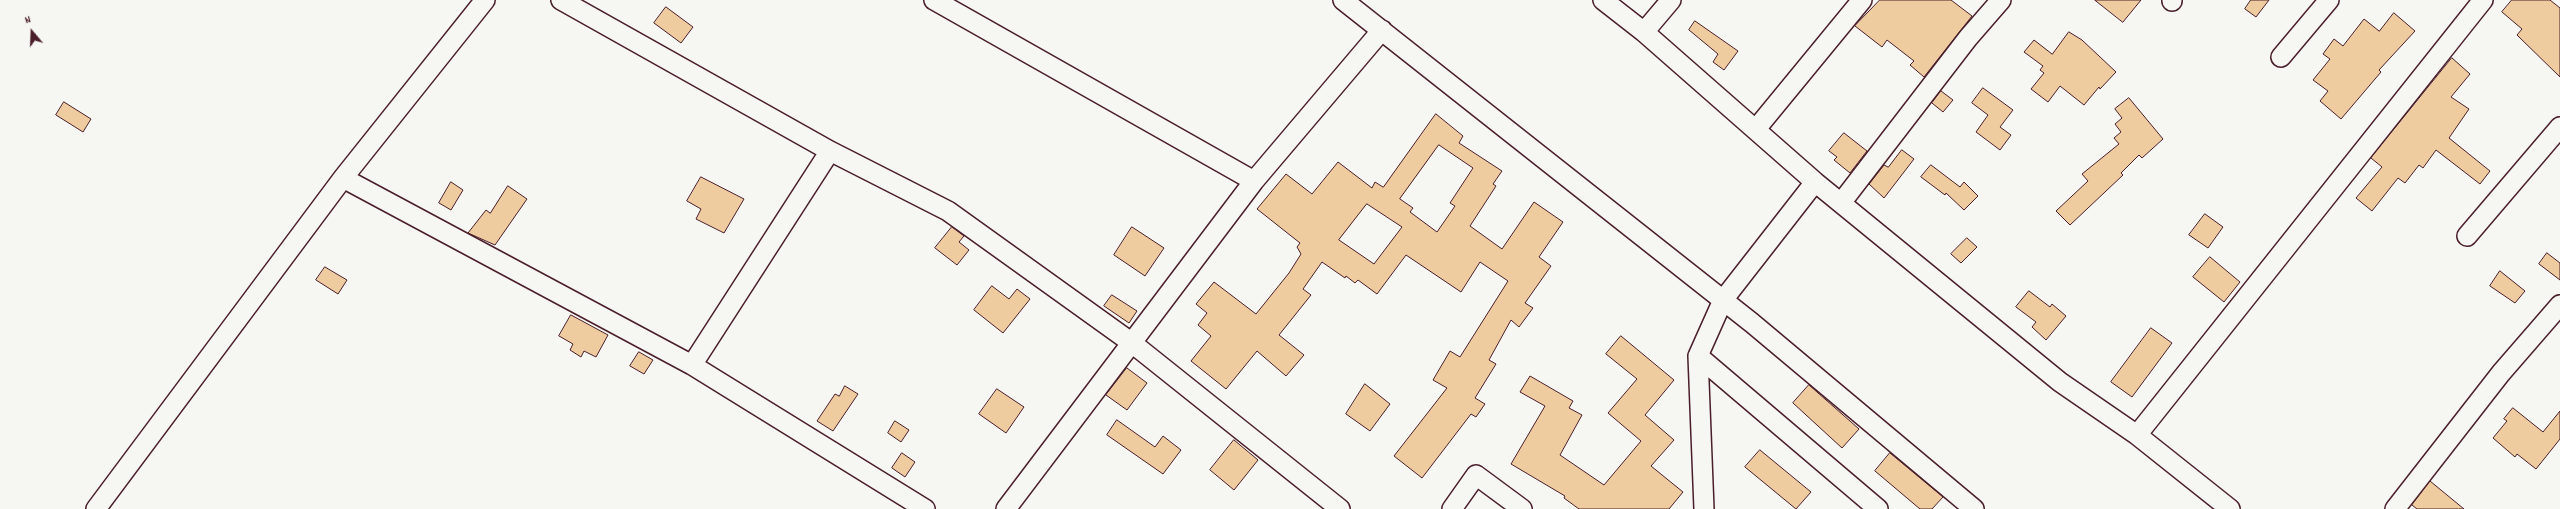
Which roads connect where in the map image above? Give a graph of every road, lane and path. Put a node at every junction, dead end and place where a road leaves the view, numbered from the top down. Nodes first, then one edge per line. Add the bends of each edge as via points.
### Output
1 (485, 0) edge
2 (561, 0) edge
3 (934, 0) edge
4 (1342, 0) edge
5 (1603, 0) edge
6 (1671, 0) edge
7 (1862, 0) edge
8 (2001, 0) edge
9 (2329, 0) edge
10 (2483, 0) edge
11 (1382, 30) junction
12 (1644, 32) junction
13 (2281, 57) dead end
14 (2560, 127) edge
15 (1756, 129) junction
16 (830, 151) junction
17 (343, 178) junction
18 (1254, 181) junction
19 (1816, 182) junction
20 (1841, 203) junction
21 (2467, 236) dead end
22 (1723, 300) junction
23 (2560, 305) edge
24 (1132, 343) junction
25 (1698, 356) junction
26 (692, 365) junction
27 (2137, 435) junction
28 (96, 509) edge
29 (924, 509) edge
30 (1006, 509) edge
31 (1340, 509) edge
32 (1452, 509) edge
33 (1522, 509) edge
34 (1704, 509) edge
35 (1878, 509) edge
36 (1974, 509) edge
37 (2230, 509) edge
38 (2395, 509) edge

1 - 17 street
2 - 16 street
3 - 18 street
4 - 11 street
5 - 12 street
6 - 12 street
7 - 15 street
8 - 20 street via 1968,38
9 - 13 street
10 - 27 street
11 - 18 street
11 - 22 street
12 - 15 street
14 - 21 street
15 - 19 street
16 - 24 street via 948,211
16 - 26 street
17 - 26 street
17 - 28 street
18 - 24 street
19 - 20 street
19 - 22 street
20 - 27 street via 2060,382
22 - 25 street
22 - 36 street
23 - 38 street via 2501,373
24 - 30 street
24 - 31 street
25 - 34 street
25 - 35 street
26 - 29 street
27 - 37 street
32 - 33 street via 1476,475

